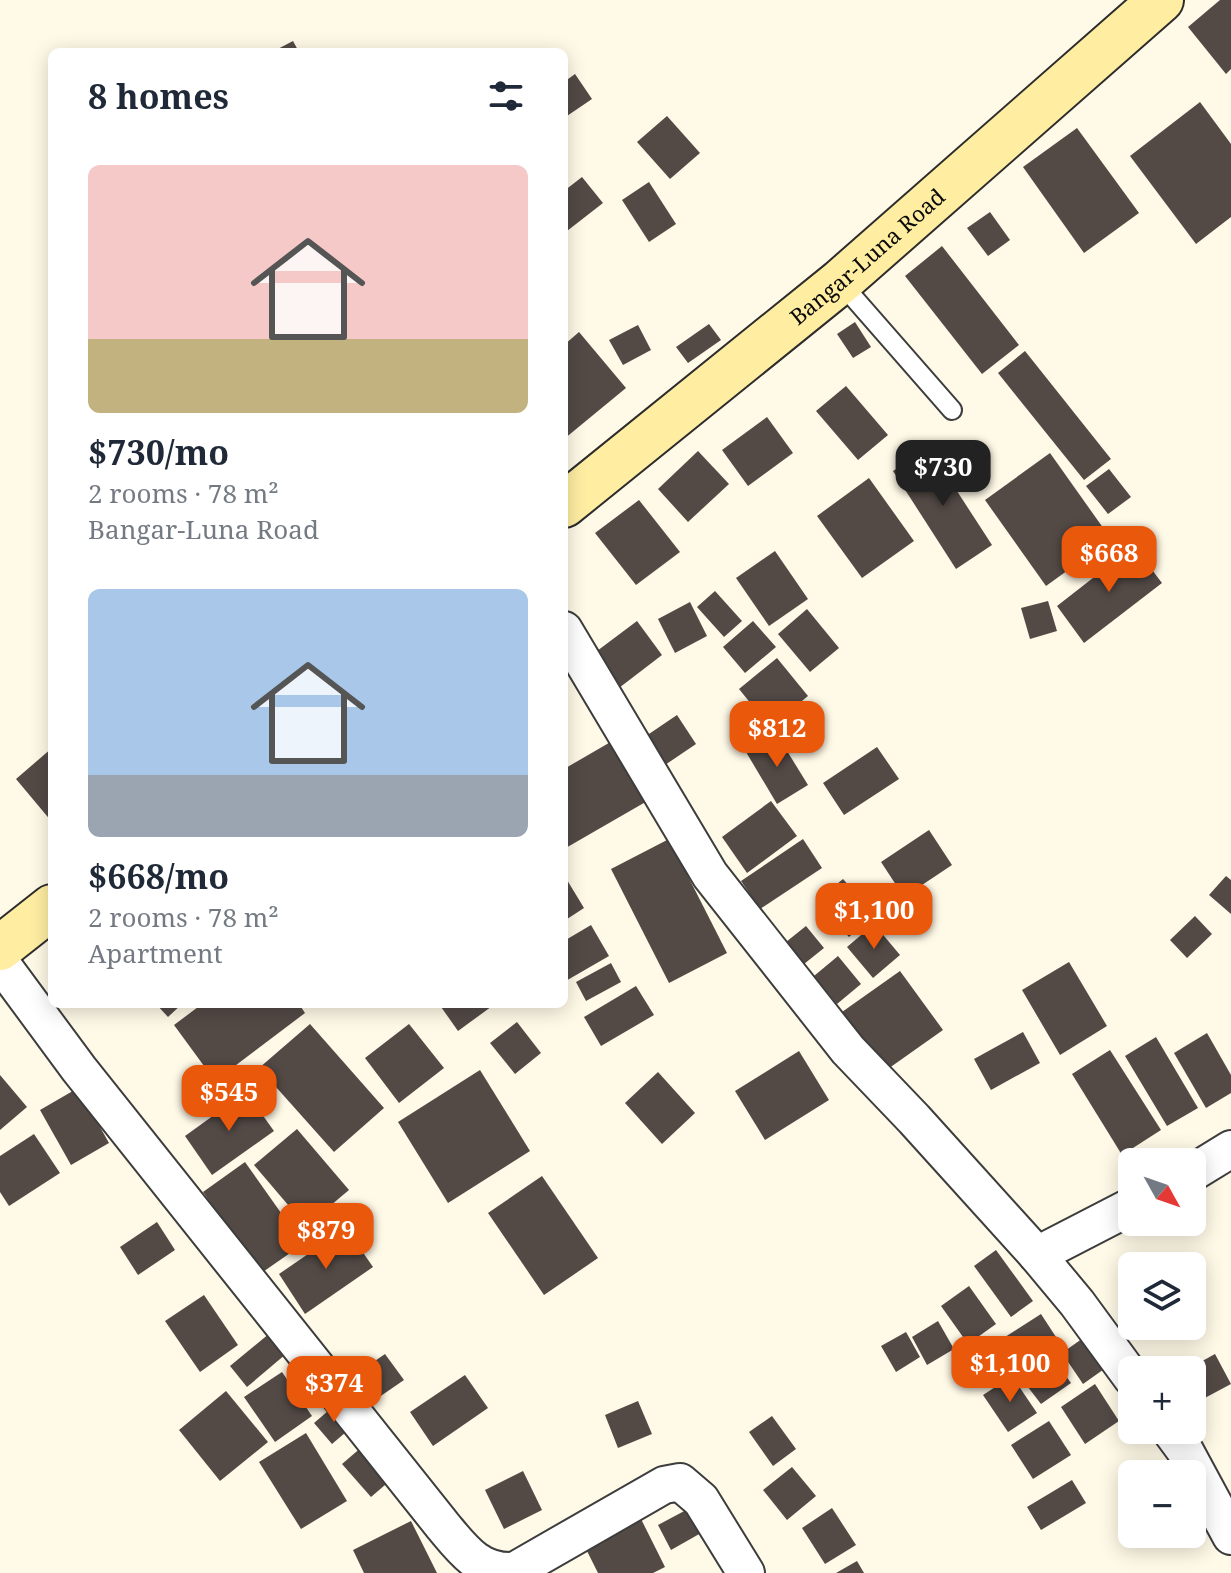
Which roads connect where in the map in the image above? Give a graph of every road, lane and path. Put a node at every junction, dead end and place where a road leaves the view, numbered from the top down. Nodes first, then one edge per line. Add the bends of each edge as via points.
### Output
1 (1161, 0) edge
2 (840, 282) junction
3 (952, 410) dead end
4 (568, 502) edge
5 (568, 637) edge
6 (48, 910) edge
7 (0, 948) edge
8 (0, 962) edge
9 (1231, 1149) edge
10 (1206, 1164) edge
11 (1118, 1213) edge
12 (1037, 1255) junction
13 (1118, 1359) edge
14 (1180, 1444) edge
15 (1231, 1536) edge
16 (746, 1573) edge

1 - 2 main road, Bangar-Luna Road
2 - 3 lane
2 - 4 main road, Bangar-Luna Road
5 - 12 street via 710,875 848,1050
6 - 7 main road
8 - 16 street via 89,1082 474,1560 497,1573 514,1571 664,1485 680,1482 701,1500
9 - 10 street
11 - 12 street
12 - 13 street
14 - 15 street

